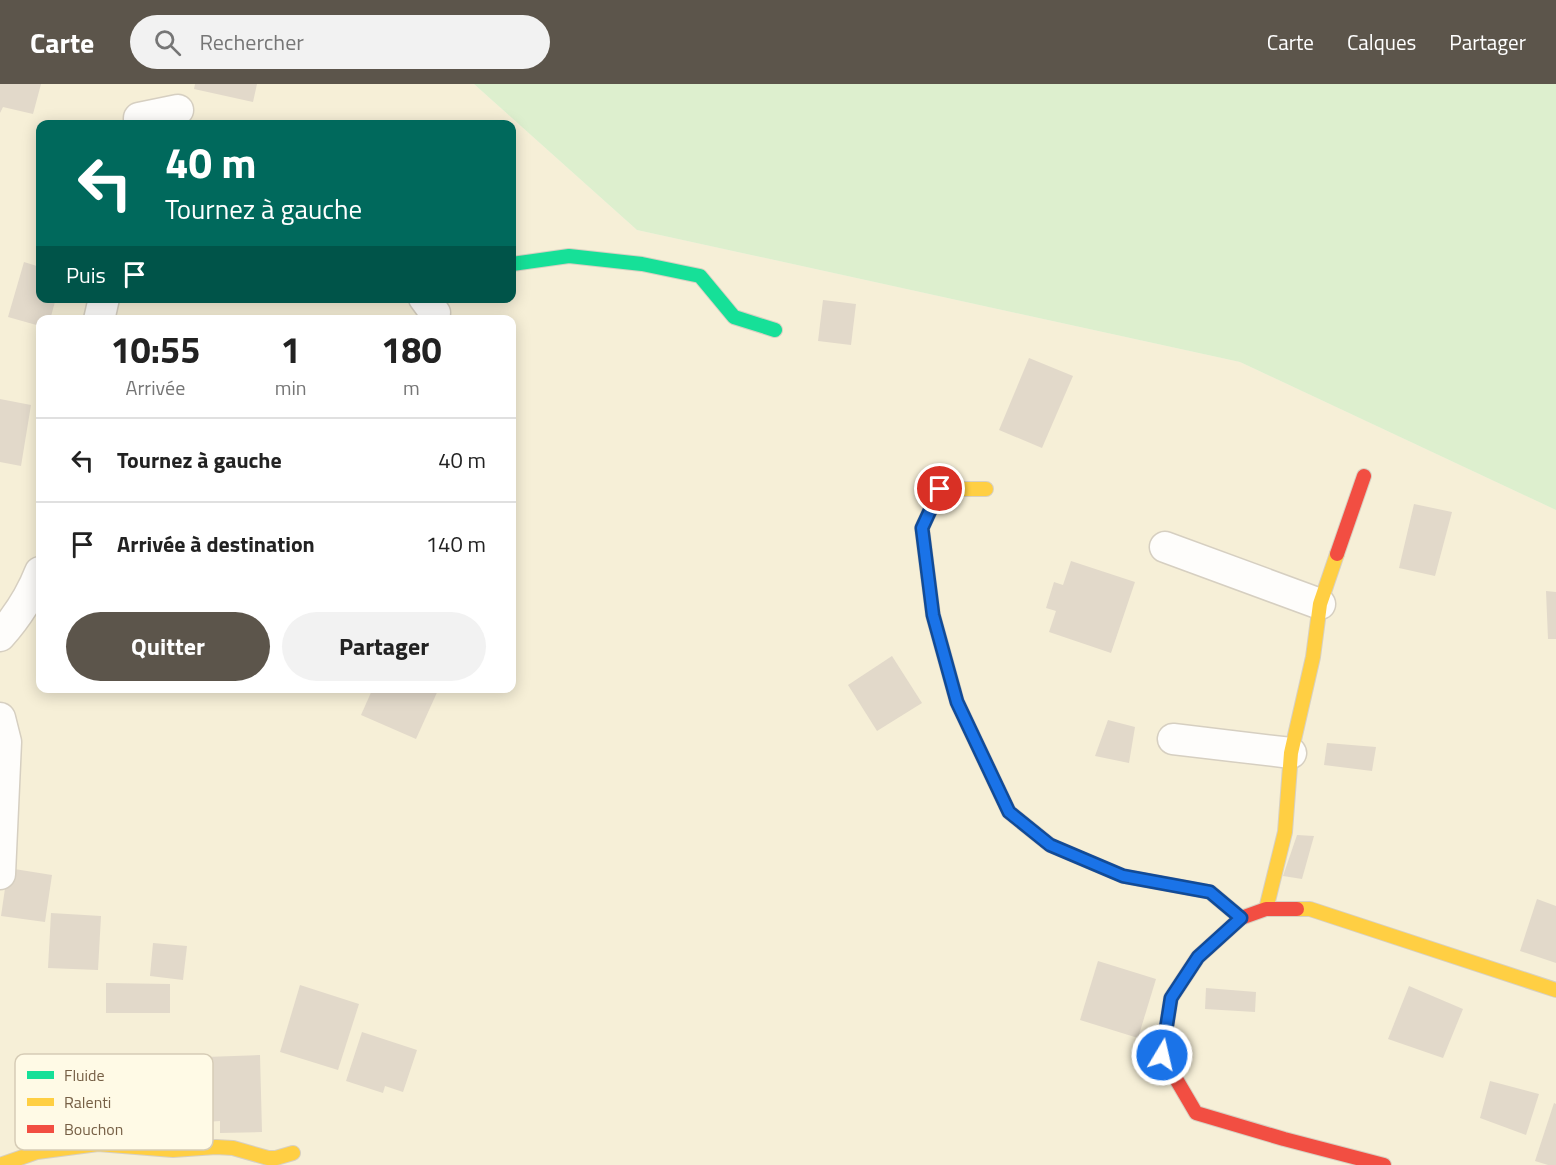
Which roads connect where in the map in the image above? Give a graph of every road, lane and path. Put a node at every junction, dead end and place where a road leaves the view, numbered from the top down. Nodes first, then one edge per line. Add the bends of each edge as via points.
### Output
1 (178, 110) dead end
2 (139, 120) edge
3 (516, 263) edge
4 (775, 330) dead end
5 (1364, 476) dead end
6 (986, 489) dead end
7 (1165, 548) dead end
8 (36, 581) edge
9 (1320, 604) junction
10 (0, 636) edge
11 (0, 718) edge
12 (1173, 739) dead end
13 (1292, 753) junction
14 (0, 874) edge
15 (1266, 909) junction
16 (1241, 918) junction
17 (1556, 990) edge
18 (213, 1147) edge
19 (52, 1150) edge
20 (293, 1153) dead end
21 (0, 1165) edge
22 (1384, 1165) edge

1 - 2 street
3 - 4 street via 569,256 642,264 700,276 734,316
5 - 9 street
6 - 16 street via 940,489 922,528 933,615 957,702 1009,812 1050,845 1123,876 1210,892
7 - 9 street
8 - 10 street via 26,602
9 - 13 street
11 - 14 street via 6,742
12 - 13 street
13 - 15 street via 1285,832
15 - 16 street
15 - 17 street via 1310,909
16 - 22 street via 1198,957 1171,998 1162,1055 1196,1113
18 - 20 street via 233,1148 268,1158
19 - 21 street

